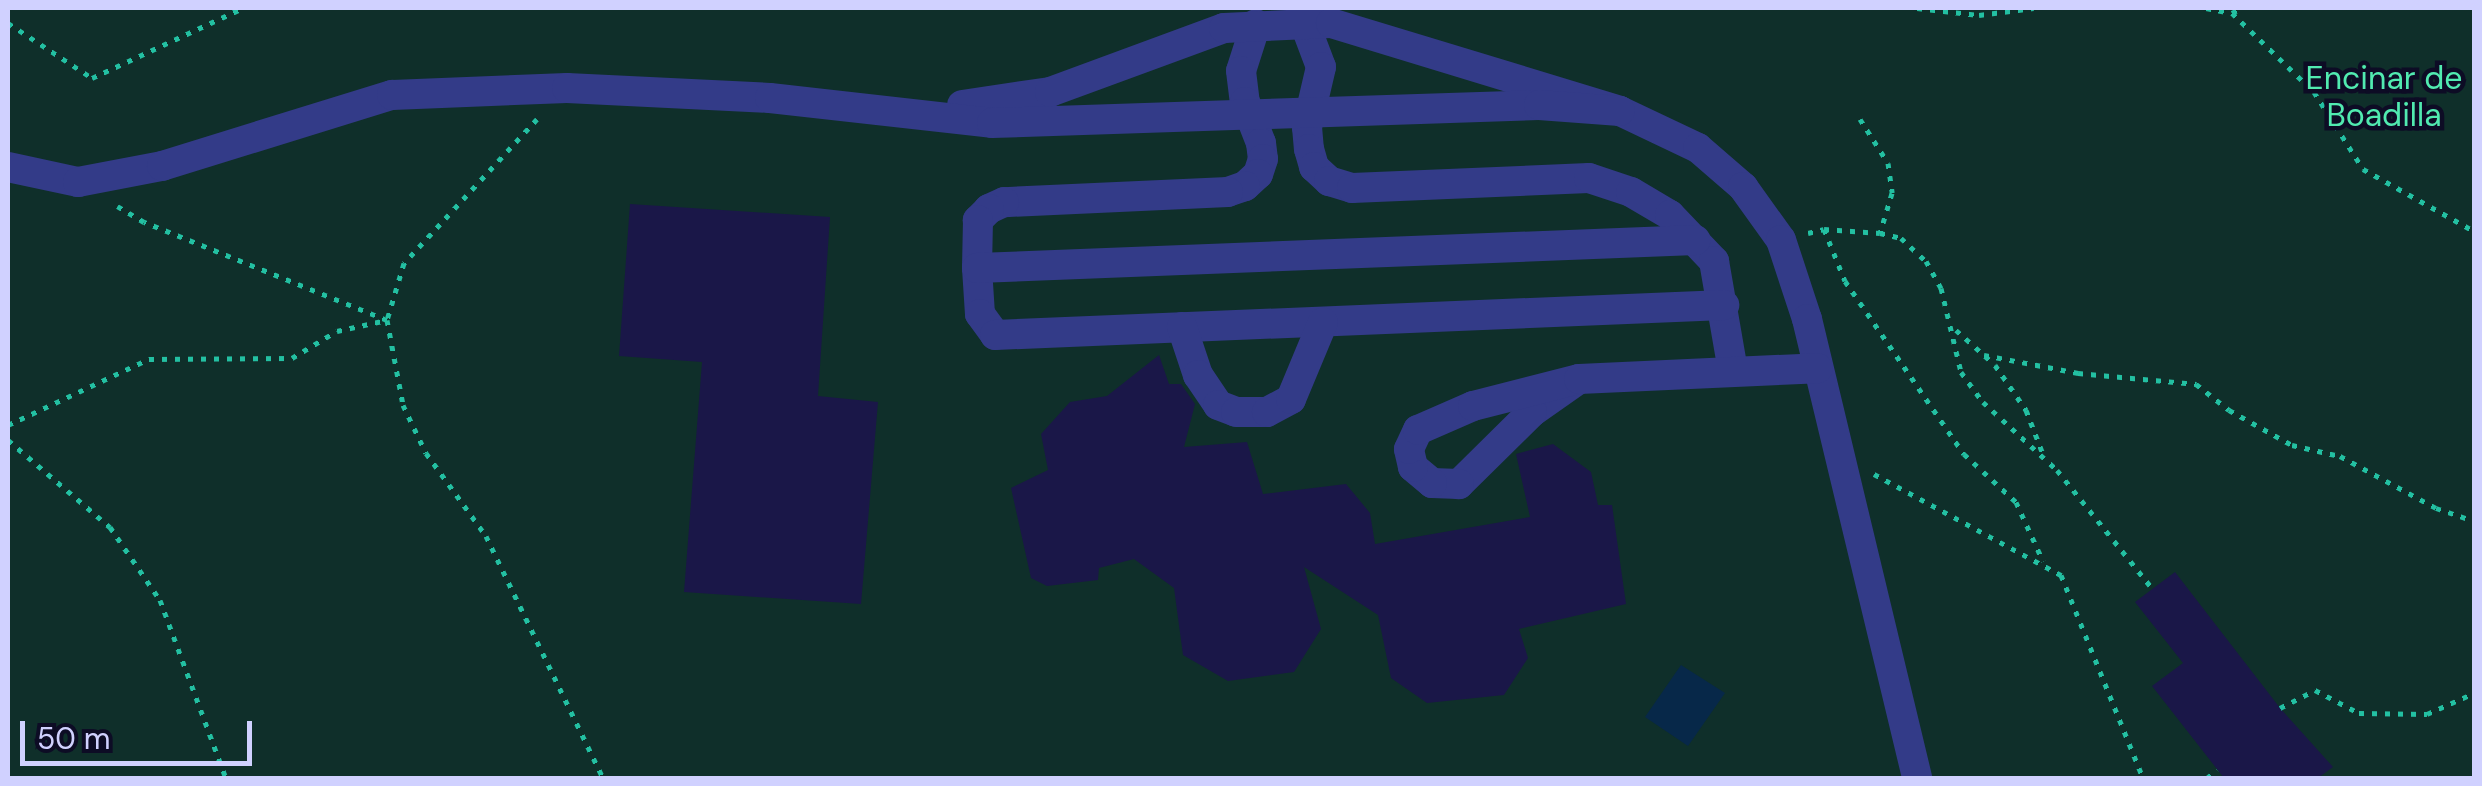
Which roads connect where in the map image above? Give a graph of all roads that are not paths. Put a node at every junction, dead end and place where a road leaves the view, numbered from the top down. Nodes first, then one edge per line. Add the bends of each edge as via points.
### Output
1 (1304, 22) junction
2 (1256, 24) junction
3 (874, 108) junction
4 (1620, 111) junction
5 (1310, 114) junction
6 (1252, 116) junction
7 (8, 168) edge
8 (1695, 240) junction
9 (977, 268) junction
10 (1724, 305) junction
11 (1323, 322) junction
12 (1182, 328) junction
13 (1818, 368) junction
14 (1732, 371) junction
15 (1579, 379) junction
16 (1917, 778) edge

1 - 2 street
1 - 4 street via 1331,23
1 - 5 street via 1321,67
2 - 3 street via 1224,28 1050,92 995,103
2 - 6 street via 1241,71
3 - 6 street via 992,123
3 - 7 street via 567,88 392,95 162,166 78,182
4 - 5 street via 1539,105
4 - 13 street via 1698,148 1743,188 1780,240
5 - 6 street
5 - 8 street via 1314,168 1329,181 1352,188 1590,178 1670,215
6 - 9 street via 1263,159 1246,186 1004,202 978,220
8 - 9 street
8 - 10 street via 1714,261
9 - 12 street via 980,314 995,335
10 - 11 street
10 - 14 street
11 - 12 street
11 - 12 street via 1290,400 1267,412 1218,404 1198,375
13 - 14 street
13 - 16 street
14 - 15 street
15 - 15 street via 1473,406 1418,430 1409,449 1413,467 1432,483 1459,484 1532,412

